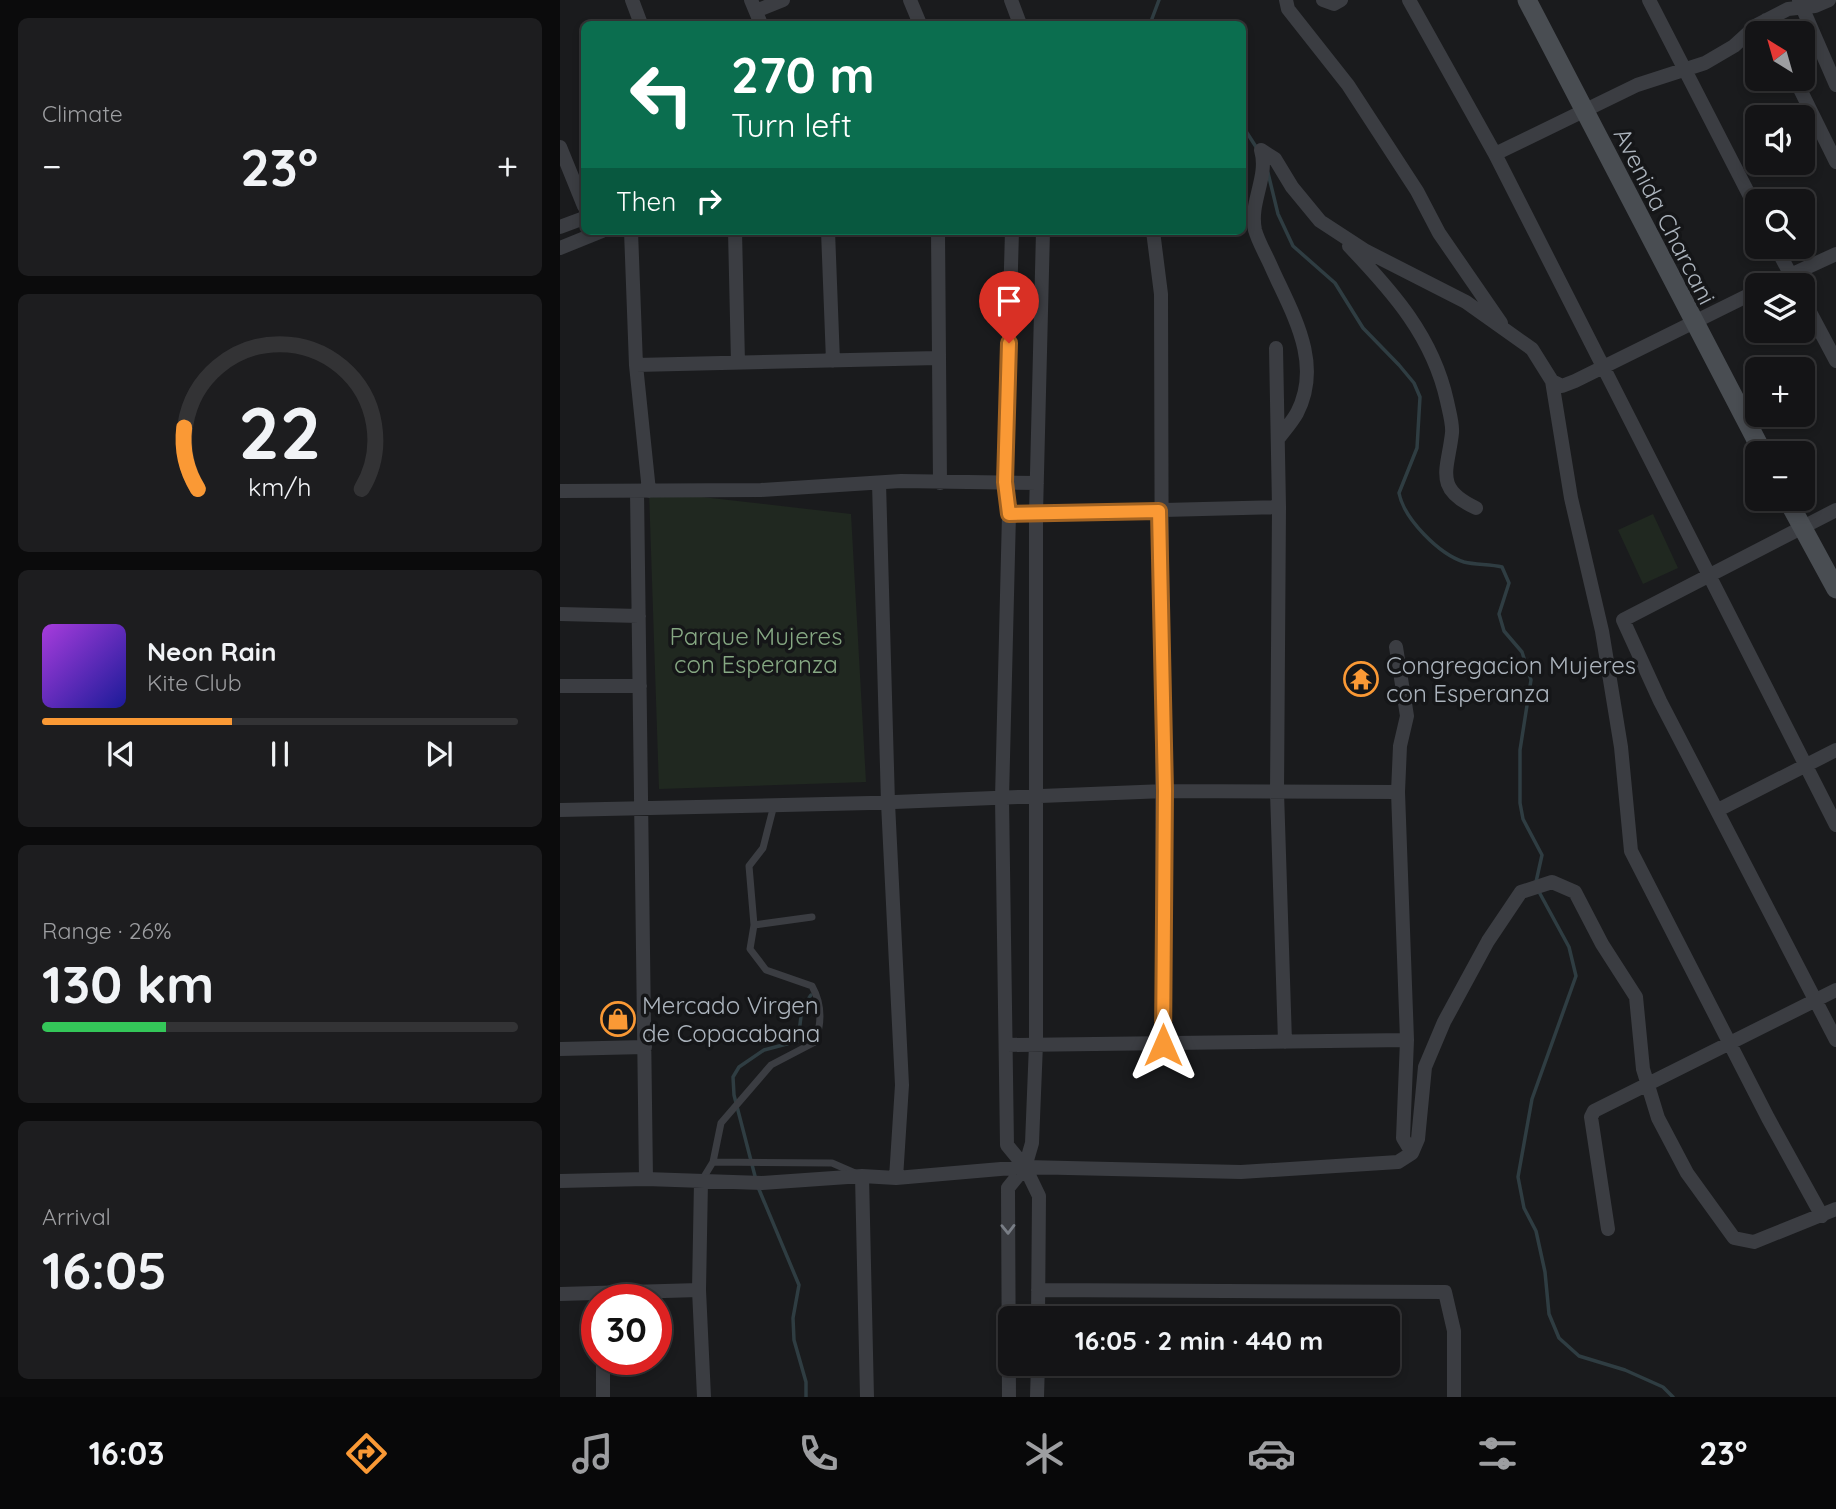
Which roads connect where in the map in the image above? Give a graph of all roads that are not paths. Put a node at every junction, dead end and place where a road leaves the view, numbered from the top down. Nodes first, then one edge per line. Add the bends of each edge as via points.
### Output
1 (632, 0) edge
2 (783, 0) edge
3 (910, 0) edge
4 (1011, 0) edge
5 (1286, 0) edge
6 (1323, 0) edge
7 (1341, 0) edge
8 (1409, 0) edge
9 (1527, 0) edge
10 (1649, 0) edge
11 (1829, 0) edge
12 (1800, 4) edge
13 (756, 12) edge
14 (640, 21) edge
15 (919, 21) edge
16 (1019, 21) edge
17 (1776, 21) edge
18 (1745, 40) edge
19 (1683, 70) junction
20 (1836, 85) edge
21 (1801, 91) edge
22 (1584, 112) junction
23 (560, 147) edge
24 (1495, 154) junction
25 (1836, 162) edge
26 (1746, 189) edge
27 (581, 199) edge
28 (581, 219) edge
29 (560, 227) edge
30 (1336, 232) junction
31 (592, 235) edge
32 (631, 235) edge
33 (735, 235) edge
34 (828, 235) edge
35 (938, 235) edge
36 (1013, 235) edge
37 (1042, 235) edge
38 (1154, 235) edge
39 (560, 248) edge
40 (1836, 254) edge
41 (1805, 273) edge
42 (1745, 297) edge
43 (1692, 321) junction
44 (1815, 321) edge
45 (1506, 330) junction
46 (1276, 348) dead end
47 (938, 358) junction
48 (833, 361) junction
49 (1836, 361) edge
50 (738, 363) junction
51 (636, 365) junction
52 (1601, 365) junction
53 (1552, 381) junction
54 (1278, 439) junction
55 (1757, 441) edge
56 (940, 482) junction
57 (1005, 482) junction
58 (878, 483) junction
59 (1037, 483) junction
60 (560, 491) edge
61 (643, 491) junction
62 (1279, 507) junction
63 (1476, 508) dead end
64 (1836, 510) edge
65 (1159, 511) junction
66 (1794, 511) edge
67 (1009, 514) junction
68 (1036, 514) junction
69 (1802, 526) junction
70 (1708, 575) junction
71 (1836, 589) edge
72 (560, 614) edge
73 (639, 616) junction
74 (1396, 647) dead end
75 (560, 686) edge
76 (640, 686) junction
77 (1836, 750) edge
78 (1806, 766) junction
79 (1165, 791) junction
80 (1278, 792) junction
81 (1398, 792) junction
82 (1035, 796) junction
83 (1002, 797) junction
84 (888, 803) junction
85 (774, 805) junction
86 (560, 810) edge
87 (641, 810) junction
88 (1718, 810) junction
89 (1836, 825) edge
90 (812, 917) dead end
91 (754, 925) junction
92 (1836, 990) edge
93 (1816, 1000) junction
94 (1407, 1040) junction
95 (1836, 1040) edge
96 (1285, 1042) junction
97 (1732, 1042) junction
98 (1036, 1044) junction
99 (1007, 1045) junction
100 (1163, 1045) junction
101 (645, 1047) junction
102 (560, 1049) edge
103 (1648, 1084) junction
104 (1412, 1153) junction
105 (713, 1162) junction
106 (1025, 1167) junction
107 (862, 1176) junction
108 (896, 1178) junction
109 (646, 1179) junction
110 (560, 1181) edge
111 (701, 1181) junction
112 (1836, 1209) edge
113 (1822, 1216) junction
114 (1608, 1229) dead end
115 (699, 1290) junction
116 (1038, 1290) junction
117 (672, 1292) edge
118 (560, 1294) edge
119 (581, 1296) edge
120 (1038, 1306) edge
121 (603, 1375) edge
122 (1038, 1376) edge
123 (603, 1397) edge
124 (704, 1397) edge
125 (867, 1397) edge
126 (1009, 1397) edge
127 (1037, 1397) edge
128 (1454, 1397) edge

1 - 14 street
2 - 13 street
3 - 15 street
4 - 16 street
5 - 45 street via 1288,9 1348,85 1439,233
6 - 7 street via 1334,4
8 - 24 street
9 - 22 main road, Avenida Charcani
10 - 19 street
11 - 12 street
12 - 17 street
12 - 20 street
18 - 19 street
19 - 22 street via 1637,85
19 - 26 street
21 - 25 street
22 - 24 street
22 - 43 main road, Avenida Charcani
23 - 27 street
24 - 52 street
28 - 29 street
30 - 45 street via 1466,302
30 - 54 street via 1320,221 1275,159 1261,150 1265,164 1255,230 1301,326 1305,347 1305,382 1298,412
30 - 63 street via 1384,283 1434,356 1452,431 1445,458 1446,478 1457,499
31 - 39 street
32 - 51 street
33 - 50 street
34 - 48 street
35 - 47 street
36 - 57 street
37 - 59 street
38 - 65 street via 1161,294
40 - 41 street
42 - 43 street
43 - 52 street
43 - 55 main road, Avenida Charcani
44 - 49 street
45 - 53 street via 1532,349
46 - 54 street
47 - 48 street
47 - 56 street
48 - 50 street
50 - 51 street
51 - 61 street
52 - 53 street via 1562,386
52 - 70 street
53 - 97 street via 1571,498 1602,631 1621,747 1631,851
54 - 62 street
56 - 57 street
56 - 58 street
57 - 59 street
57 - 67 street
58 - 61 street
58 - 84 street
59 - 68 street
60 - 61 street
61 - 73 street
62 - 65 street
62 - 80 street
64 - 69 street
65 - 68 street
65 - 79 street
66 - 69 main road
67 - 68 street
67 - 83 street
68 - 82 street
69 - 70 street
69 - 71 main road
70 - 78 street
70 - 88 street via 1623,620
72 - 73 street
73 - 76 street
74 - 81 street via 1407,716
75 - 76 street
76 - 87 street
77 - 78 street
78 - 88 street
78 - 89 street
79 - 80 street
79 - 82 street
79 - 100 street
80 - 81 street
80 - 96 street
81 - 94 street
82 - 83 street
82 - 98 street
83 - 84 street
83 - 99 street
84 - 85 street
84 - 108 street via 902,1085
85 - 87 street
85 - 91 lane via 763,848 749,866
86 - 87 street
87 - 101 street
88 - 93 street
90 - 91 lane
91 - 105 lane via 750,949 766,970 812,986 818,998 820,1027 815,1042 771,1065 721,1123
92 - 93 street
93 - 95 street
93 - 97 street
94 - 96 street
94 - 104 street via 1403,1138
96 - 100 street
97 - 103 street
97 - 113 street
98 - 99 street
98 - 100 street
98 - 106 street via 1032,1143
99 - 106 street via 1007,1145
101 - 102 street
101 - 109 street
103 - 104 street via 1636,997 1576,892 1552,882 1521,892 1444,1022 1425,1067 1418,1139
103 - 113 street via 1658,1118 1687,1174 1734,1238 1754,1242
103 - 114 street via 1599,1107 1591,1116
104 - 106 street via 1398,1162 1241,1172
105 - 107 lane via 832,1163
105 - 111 lane
106 - 108 street
106 - 116 street via 1039,1196
106 -> 126 street via 1008,1188
107 - 108 street
107 - 111 street via 762,1184
107 - 125 street
109 - 110 street
109 - 111 street
111 - 115 street
112 - 113 street
115 - 117 street
115 - 124 street
116 - 120 street
116 - 128 street via 1445,1292 1454,1331
118 - 119 street
121 - 123 street
122 - 127 street

